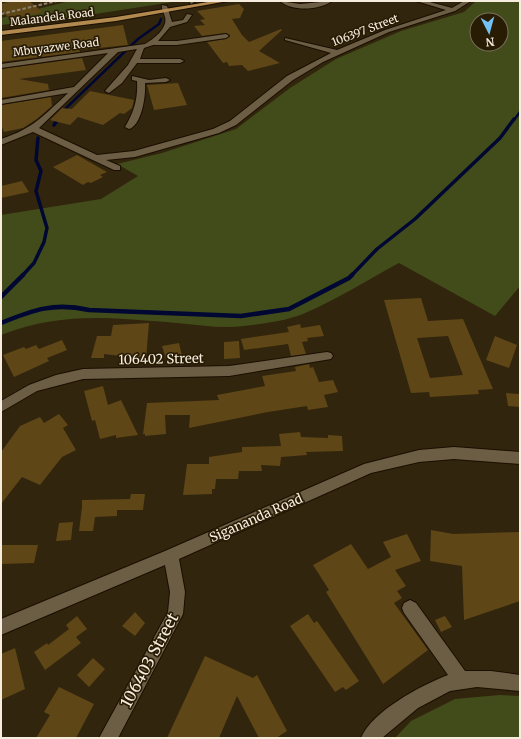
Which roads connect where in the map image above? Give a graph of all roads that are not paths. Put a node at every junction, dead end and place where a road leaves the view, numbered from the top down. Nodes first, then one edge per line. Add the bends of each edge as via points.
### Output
1 (194, 1) edge
2 (225, 1) edge
3 (283, 1) edge
4 (329, 1) edge
5 (419, 1) edge
6 (468, 1) edge
7 (165, 9) junction
8 (453, 10) junction
9 (189, 15) dead end
10 (169, 24) junction
11 (1, 28) edge
12 (1, 33) edge
13 (226, 36) dead end
14 (287, 40) dead end
15 (152, 44) junction
16 (140, 48) junction
17 (115, 51) junction
18 (337, 52) junction
19 (136, 61) junction
20 (180, 61) dead end
21 (1, 66) edge
22 (127, 74) junction
23 (166, 80) dead end
24 (142, 81) junction
25 (76, 89) junction
26 (109, 91) dead end
27 (1, 102) edge
28 (129, 127) dead end
29 (34, 129) junction
30 (1, 142) edge
31 (96, 158) junction
32 (116, 168) dead end
33 (327, 356) dead end
34 (1, 407) edge
35 (520, 458) edge
36 (170, 556) junction
37 (410, 608) dead end
38 (1, 627) edge
39 (461, 680) junction
40 (520, 683) edge
41 (108, 738) edge
42 (370, 738) edge

1 - 7 main road, Malandela Road
2 - 7 main road, Malandela Road
3 - 4 street via 305,6
5 - 8 street
6 - 8 street, 106397 Street
7 - 10 street
7 - 11 main road, Malandela Road
7 - 12 main road, Malandela Road
8 - 18 street, 106397 Street
9 - 10 street via 185,21
10 - 15 street
13 - 15 street, Mbuyazwe Road
14 - 18 street
15 - 16 street, Mbuyazwe Road
16 - 17 street, Mbuyazwe Road
16 - 19 street
17 - 21 street, Mbuyazwe Road
17 - 25 street
18 - 31 street, 106397 Street via 290,78 233,123 216,131 135,154
19 - 20 street
19 - 22 street
22 - 24 street
22 - 26 street
23 - 24 street
24 - 28 street via 141,108
25 - 27 street
25 - 29 street via 55,112
29 - 30 street
29 - 31 street
31 - 32 street
33 - 34 street, 106402 Street via 229,372 83,374 33,388
35 - 36 street, Sigananda Road via 454,453 419,456 369,468
36 - 38 street, Sigananda Road
36 - 41 street, 106403 Street via 179,600 175,614
37 - 39 street
39 - 40 street via 490,678
39 - 42 street via 434,689 403,709

